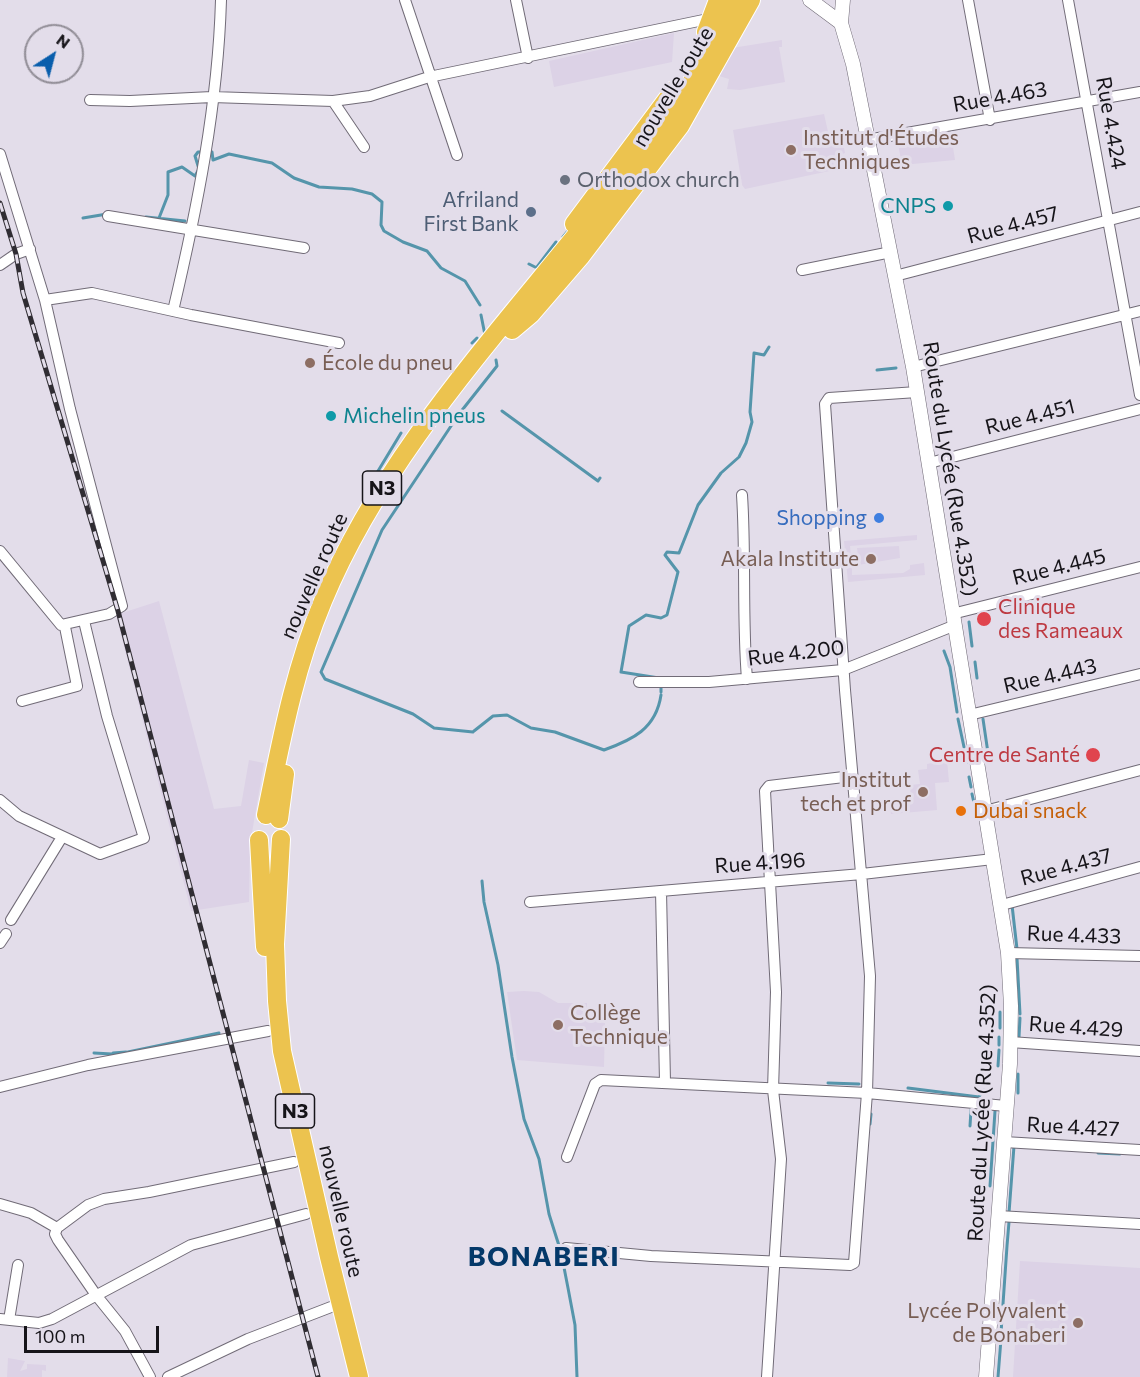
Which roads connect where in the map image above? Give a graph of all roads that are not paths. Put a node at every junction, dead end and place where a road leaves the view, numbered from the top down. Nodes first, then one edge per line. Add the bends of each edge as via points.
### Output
1 (221, 0) edge
2 (405, 0) edge
3 (516, 0) edge
4 (751, 0) edge
5 (802, 0) edge
6 (810, 0) edge
7 (843, 0) edge
8 (968, 0) edge
9 (1068, 0) edge
10 (723, 8) edge
11 (825, 9) junction
12 (841, 23) junction
13 (528, 58) junction
14 (429, 77) junction
15 (1140, 92) edge
16 (212, 97) junction
17 (90, 100) dead end
18 (333, 101) junction
19 (1087, 101) junction
20 (990, 120) junction
21 (867, 140) junction
22 (364, 147) dead end
23 (0, 153) edge
24 (457, 155) dead end
25 (1140, 212) edge
26 (108, 216) dead end
27 (1108, 220) junction
28 (192, 228) junction
29 (304, 248) dead end
30 (30, 249) junction
31 (891, 252) junction
32 (0, 265) edge
33 (802, 270) dead end
34 (895, 276) junction
35 (45, 300) junction
36 (173, 311) junction
37 (1140, 311) edge
38 (1126, 315) junction
39 (508, 328) junction
40 (339, 343) dead end
41 (913, 367) junction
42 (917, 392) junction
43 (1140, 395) edge
44 (1140, 409) edge
45 (929, 463) junction
46 (742, 495) dead end
47 (0, 551) edge
48 (8, 562) junction
49 (1140, 567) edge
50 (0, 571) edge
51 (952, 620) junction
52 (84, 621) junction
53 (65, 627) junction
54 (843, 670) junction
55 (1140, 674) edge
56 (747, 679) junction
57 (639, 682) dead end
58 (22, 701) dead end
59 (969, 716) junction
60 (1140, 770) edge
61 (852, 776) junction
62 (0, 800) edge
63 (985, 811) junction
64 (272, 817) junction
65 (62, 837) junction
66 (280, 839) junction
67 (259, 840) junction
68 (993, 859) junction
69 (1140, 867) edge
70 (862, 874) junction
71 (770, 881) junction
72 (662, 891) junction
73 (530, 902) dead end
74 (1002, 905) junction
75 (10, 920) dead end
76 (1008, 953) junction
77 (1140, 956) edge
78 (268, 1031) junction
79 (1010, 1042) junction
80 (1140, 1051) edge
81 (664, 1082) junction
82 (0, 1086) edge
83 (774, 1090) junction
84 (867, 1093) junction
85 (1006, 1106) junction
86 (1004, 1142) junction
87 (1140, 1150) edge
88 (567, 1157) dead end
89 (294, 1162) junction
90 (0, 1203) edge
91 (306, 1214) junction
92 (998, 1216) junction
93 (1140, 1224) edge
94 (57, 1228) junction
95 (566, 1248) dead end
96 (776, 1261) junction
97 (18, 1265) dead end
98 (96, 1295) junction
99 (331, 1307) junction
100 (4, 1320) edge
101 (150, 1377) edge
102 (168, 1377) edge
103 (349, 1377) edge
104 (359, 1377) edge
105 (767, 1377) edge
106 (986, 1377) edge

1 - 16 street
2 - 14 street
3 - 13 street
4 - 39 highway, nouvelle route / N3 via 674,135 553,289
5 - 11 main road
6 - 11 main road
7 - 12 main road
8 - 20 street
9 - 19 street, Rue 4.424
10 - 13 street
10 - 39 highway, nouvelle route / N3 via 671,95 515,302
10 - 39 highway, nouvelle route / N3 via 664,127 591,226
11 - 12 main road
12 - 21 main road, Route du Lycée (Rue 4.352)
13 - 14 street
14 - 18 street via 370,96
14 - 24 street
15 - 19 street, Rue 4.463
16 - 17 street
16 - 18 street
16 - 28 street via 207,151
18 - 22 street
19 - 20 street, Rue 4.463
19 - 27 street, Rue 4.424
20 - 21 street, Rue 4.463
21 - 31 main road, Route du Lycée (Rue 4.352)
23 - 30 street
25 - 27 street, Rue 4.457
26 - 28 street
27 - 34 street, Rue 4.457
27 - 38 street, Rue 4.424
28 - 29 street
28 - 36 street
30 - 32 street
30 - 35 street
31 - 33 street
31 - 34 main road, Route du Lycée (Rue 4.352)
34 - 41 main road, Route du Lycée (Rue 4.352)
35 - 36 street via 92,293
35 - 52 street via 70,409 124,602 108,614
36 - 40 street
37 - 38 street
38 - 41 street
38 - 43 street, Rue 4.424
39 - 64 highway, nouvelle route / N3 via 406,469 355,555 335,598 304,686
41 - 42 main road, Route du Lycée (Rue 4.352)
42 - 45 main road, Route du Lycée (Rue 4.352)
42 - 54 street via 829,398 826,402
44 - 45 street, Rue 4.451
45 - 51 main road, Route du Lycée (Rue 4.352)
46 - 56 street
47 - 48 street
48 - 50 street
48 - 53 street via 58,624
49 - 51 street, Rue 4.445
51 - 54 street, Rue 4.200
51 - 59 main road, Route du Lycée (Rue 4.352)
52 - 53 street
52 - 65 street via 107,716 144,838 102,855
53 - 58 street via 77,686
54 - 56 street, Rue 4.200
54 - 61 street
55 - 59 street, Rue 4.443
56 - 57 street, Rue 4.200
59 - 63 main road, Route du Lycée (Rue 4.352)
60 - 63 street
61 - 70 street
61 - 71 street via 766,788
62 - 65 street via 14,813
63 - 68 main road, Route du Lycée (Rue 4.352)
64 - 66 highway via 284,832
64 - 67 highway via 255,824
65 - 75 street
66 - 67 highway via 270,844
66 - 104 highway, nouvelle route / N3 via 275,944 282,1051
67 - 78 highway, nouvelle route / N3
68 - 70 street, Rue 4.196
68 - 74 main road, Route du Lycée (Rue 4.352)
69 - 74 street, Rue 4.437
70 - 71 street, Rue 4.196
70 - 84 street via 870,976
71 - 72 street, Rue 4.196
71 - 83 street via 776,992
72 - 73 street, Rue 4.196
72 - 81 street
74 - 76 main road, Route du Lycée (Rue 4.352)
76 - 77 street, Rue 4.433
76 - 79 main road, Route du Lycée (Rue 4.352)
78 - 82 street
78 - 89 highway, nouvelle route / N3
79 - 80 street, Rue 4.429
79 - 85 main road, Route du Lycée (Rue 4.352)
81 - 83 street
81 - 88 street via 597,1082
83 - 84 street
83 - 96 street via 781,1145
84 - 85 street
84 - 96 street via 854,1263
85 - 86 main road, Route du Lycée (Rue 4.352)
86 - 87 street, Rue 4.427
86 - 92 main road, Route du Lycée (Rue 4.352)
89 - 91 highway, nouvelle route / N3
89 - 94 street via 105,1199 88,1205
90 - 94 street via 22,1209
91 - 98 street via 196,1243
91 - 99 highway, nouvelle route / N3
92 - 93 street
92 - 106 main road, Route du Lycée (Rue 4.352)
94 - 98 street via 58,1240
95 - 96 street
96 - 105 street
97 - 100 street
98 - 100 street via 39,1323
98 - 101 street via 125,1331
99 - 102 street via 258,1335
99 - 103 highway, nouvelle route / N3

